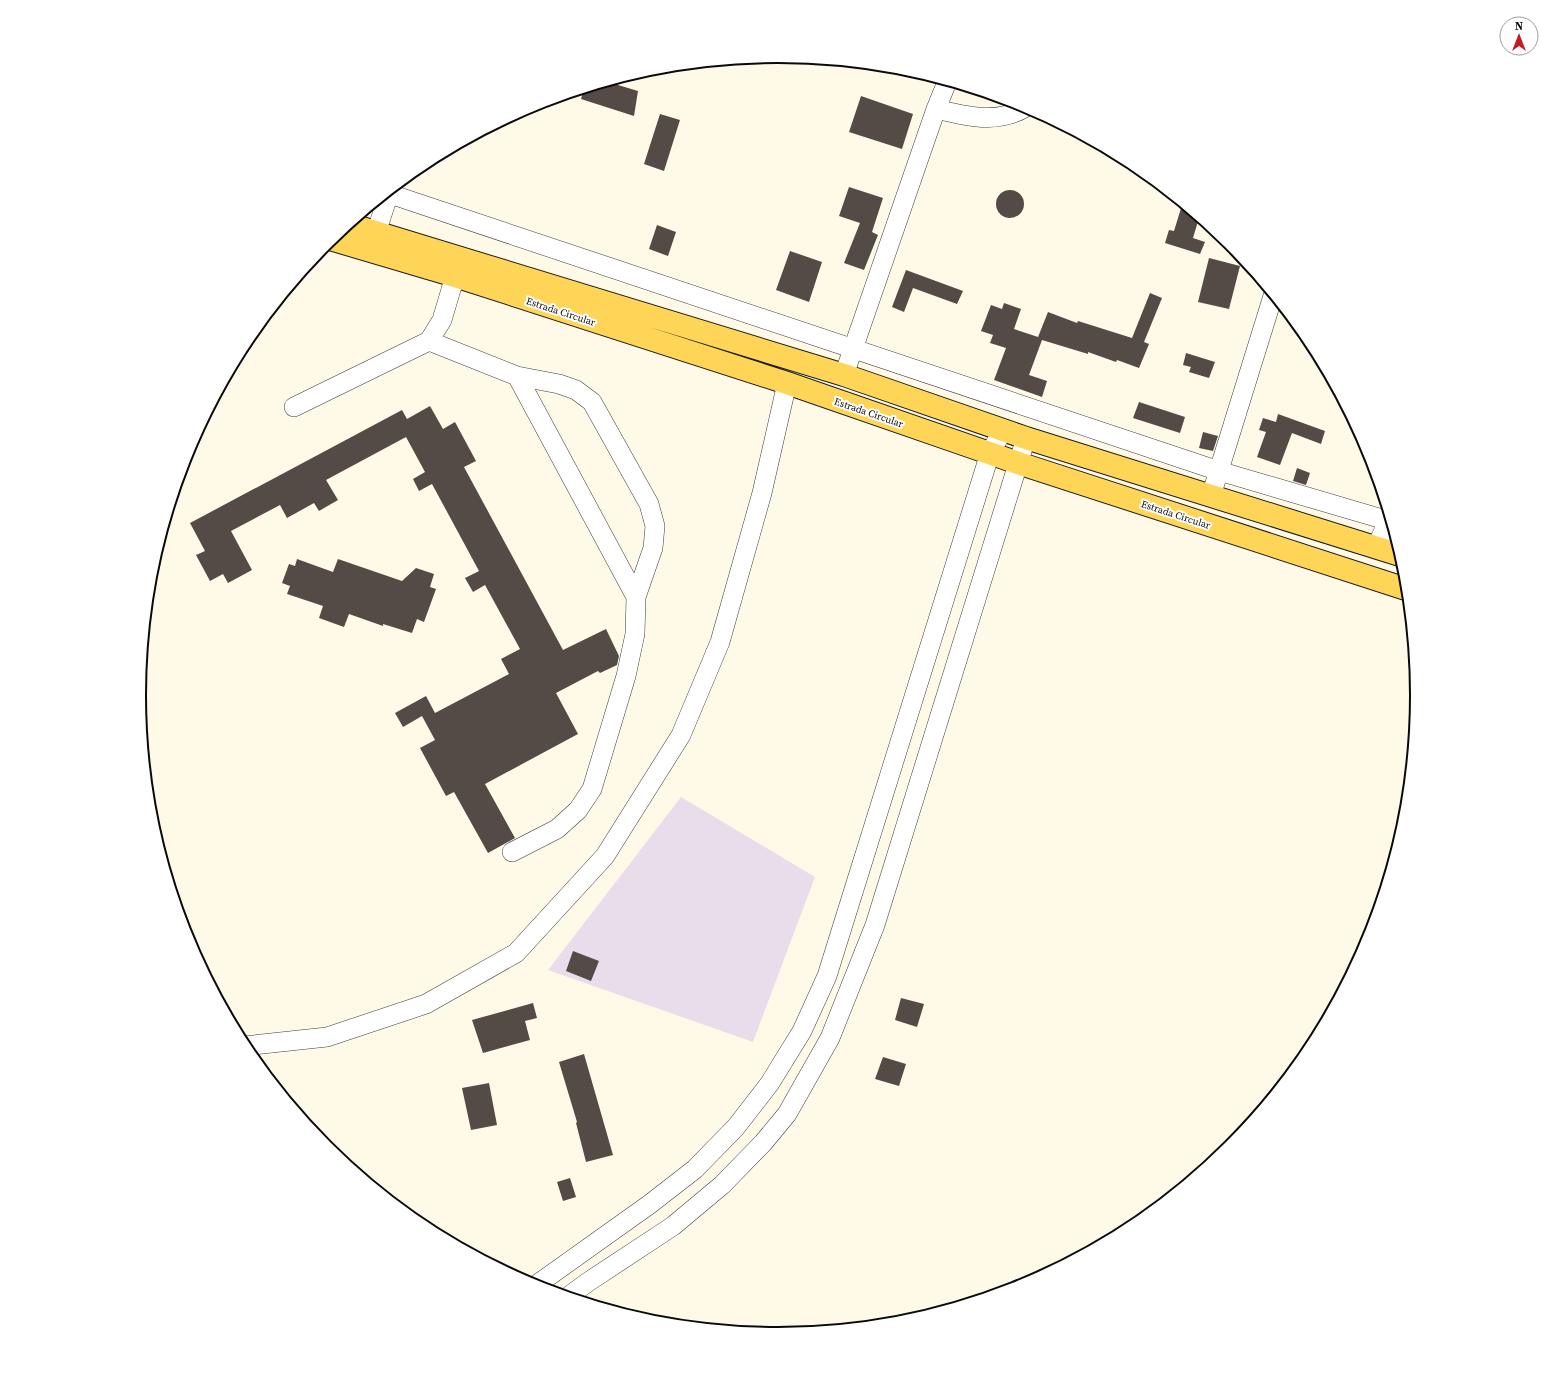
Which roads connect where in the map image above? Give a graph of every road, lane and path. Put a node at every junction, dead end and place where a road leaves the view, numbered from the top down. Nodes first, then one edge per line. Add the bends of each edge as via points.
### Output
1 (945, 86) edge
2 (936, 109) junction
3 (1019, 111) edge
4 (394, 194) edge
5 (387, 199) edge
6 (355, 226) edge
7 (376, 233) junction
8 (338, 241) edge
9 (455, 276) junction
10 (1272, 301) edge
11 (429, 341) junction
12 (853, 348) junction
13 (844, 375) junction
14 (517, 376) junction
15 (787, 383) junction
16 (294, 406) dead end
17 (1003, 430) junction
18 (1026, 438) junction
19 (990, 453) junction
20 (1018, 463) junction
21 (1218, 471) junction
22 (1211, 496) junction
23 (1384, 519) edge
24 (1386, 526) edge
25 (1376, 548) junction
26 (1393, 554) edge
27 (1400, 587) edge
28 (636, 597) junction
29 (512, 852) dead end
30 (252, 1045) edge
31 (542, 1281) edge
32 (573, 1293) edge

1 - 2 street
2 - 3 street via 972,117 996,118
2 - 12 street
4 - 12 street
5 - 7 street
6 - 7 main road
7 - 13 main road
8 - 9 main road, Estrada Circular
9 - 11 street via 442,320
9 - 15 main road, Estrada Circular
10 - 21 street
11 - 14 street
11 - 16 street
12 - 13 street
12 - 21 street
13 - 17 main road
14 - 28 street
14 - 28 street via 559,384 576,390 592,402 649,504 655,526 653,548
15 - 19 main road, Estrada Circular
15 - 30 street via 762,493 720,642 681,736 605,856 516,953 426,1004 327,1038
17 - 18 main road
17 - 19 street
18 - 20 street
18 - 22 main road
19 - 20 main road, Estrada Circular
19 - 31 street via 827,976 802,1031 770,1083 741,1121 695,1169
20 - 27 main road, Estrada Circular
20 - 32 street via 875,924 830,1038 787,1114 722,1185 673,1226
21 - 22 street
21 - 23 street
22 - 25 main road
24 - 25 street
25 - 26 main road
28 - 29 street via 635,634 626,676 592,789 578,810 557,829

